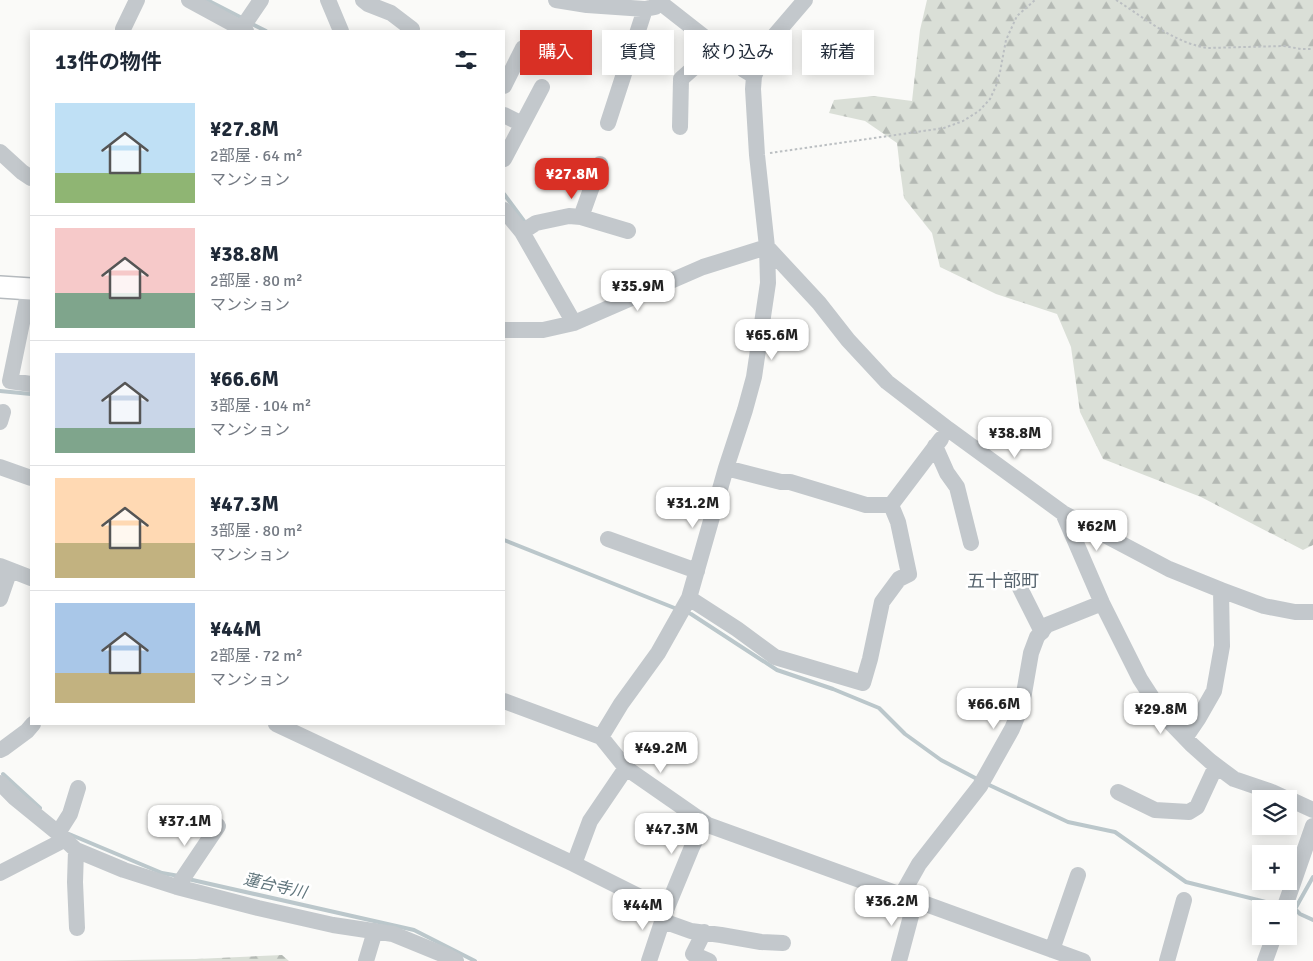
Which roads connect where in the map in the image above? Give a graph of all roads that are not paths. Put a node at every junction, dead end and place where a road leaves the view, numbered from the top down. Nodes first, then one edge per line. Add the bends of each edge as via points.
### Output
1 (137, 0) edge
2 (189, 0) edge
3 (261, 0) edge
4 (328, 0) edge
5 (363, 0) edge
6 (556, 0) edge
7 (805, 0) edge
8 (655, 5) edge
9 (123, 29) dead end
10 (412, 29) dead end
11 (242, 30) edge
12 (341, 30) edge
13 (692, 30) edge
14 (520, 54) edge
15 (686, 75) edge
16 (754, 76) joint
17 (505, 84) edge
18 (542, 87) dead end
19 (505, 116) edge
20 (608, 123) dead end
21 (522, 124) junction
22 (680, 127) dead end
23 (0, 152) edge
24 (505, 157) edge
25 (600, 164) dead end
26 (30, 177) edge
27 (505, 211) edge
28 (581, 217) junction
29 (628, 231) dead end
30 (522, 232) junction
31 (767, 247) junction
32 (0, 287) edge
33 (30, 289) edge
34 (574, 323) junction
35 (505, 330) edge
36 (30, 384) edge
37 (948, 429) junction
38 (935, 446) junction
39 (0, 467) edge
40 (726, 468) junction
41 (30, 478) edge
42 (891, 505) junction
43 (1063, 513) junction
44 (608, 539) dead end
45 (971, 543) dead end
46 (5, 568) edge
47 (697, 571) junction
48 (30, 578) edge
49 (1015, 578) dead end
50 (1221, 590) junction
51 (689, 598) junction
52 (0, 599) edge
53 (1102, 603) junction
54 (1313, 612) edge
55 (1042, 632) junction
56 (505, 701) edge
57 (32, 725) edge
58 (278, 725) edge
59 (601, 737) junction
60 (1185, 738) junction
61 (0, 750) edge
62 (1216, 766) junction
63 (626, 768) junction
64 (0, 783) edge
65 (78, 788) dead end
66 (1264, 790) edge
67 (1118, 792) dead end
68 (1297, 803) edge
69 (1313, 810) edge
70 (708, 825) junction
71 (218, 826) dead end
72 (1313, 826) edge
73 (66, 841) junction
74 (574, 864) junction
75 (0, 873) edge
76 (1078, 875) dead end
77 (177, 887) junction
78 (908, 898) junction
79 (1184, 900) dead end
80 (1287, 900) edge
81 (665, 916) junction
82 (77, 928) dead end
83 (375, 931) junction
84 (704, 932) junction
85 (783, 943) dead end
86 (1271, 945) edge
87 (1052, 950) junction
88 (366, 961) edge
89 (456, 961) edge
90 (649, 961) edge
91 (709, 961) edge
92 (898, 961) edge
93 (1083, 961) edge
94 (1167, 961) edge
95 (1266, 961) edge

1 - 9 street
2 - 11 street
3 - 11 street
4 - 12 street
5 - 10 street via 391,13
6 - 8 street via 587,6
7 - 16 street via 769,42
8 - 13 street
8 - 20 street
14 - 17 street
15 - 22 street via 681,79
16 - 31 street via 757,155
18 - 21 street
19 - 21 street
21 - 24 street
23 - 26 street
25 - 28 street
27 - 30 street
28 - 29 street
28 - 30 street via 569,216 536,223
30 - 34 street
31 - 34 street via 703,267
31 - 37 street via 887,382
31 - 40 street via 768,283 754,377
32 - 33 main road
33 - 36 street via 10,381
34 - 35 street via 543,330
37 - 38 street
37 - 43 street
38 - 42 street
38 - 45 street via 957,487
39 - 41 street
40 - 42 street via 790,482 866,505
40 - 47 street
42 - 51 street via 909,574 899,579 882,602 863,683 775,657
43 - 50 street via 1169,569
43 - 53 street
44 - 47 street
46 - 48 street
46 - 52 street
47 - 51 street
49 - 55 street
50 - 54 street via 1264,606
50 - 60 street via 1222,646 1214,691
51 - 59 street via 658,653
53 - 55 street via 1047,625
53 - 60 street via 1140,680 1164,716
55 - 78 street via 1031,653 1022,706 1012,729 980,786 919,864
56 - 59 street
57 - 61 street
58 - 74 street
59 - 63 street
60 - 62 street
62 - 66 street via 1234,779
62 - 67 street via 1197,807 1189,812 1155,810
63 - 70 street
63 - 74 street via 590,821
64 - 73 street
65 - 73 street
68 - 69 street
70 - 78 street
70 - 81 street via 700,830
71 - 77 street
72 - 80 street
73 - 75 street
73 - 77 street via 124,870
73 - 82 street via 75,882
74 - 81 street
76 - 87 street
77 - 83 street via 333,925
78 - 87 street
78 - 92 street
79 - 94 street
81 - 84 street via 691,931
81 - 90 street
83 - 88 street
83 - 89 street via 393,934
84 - 85 street
84 - 91 street via 693,954
86 - 95 street
87 - 93 street

